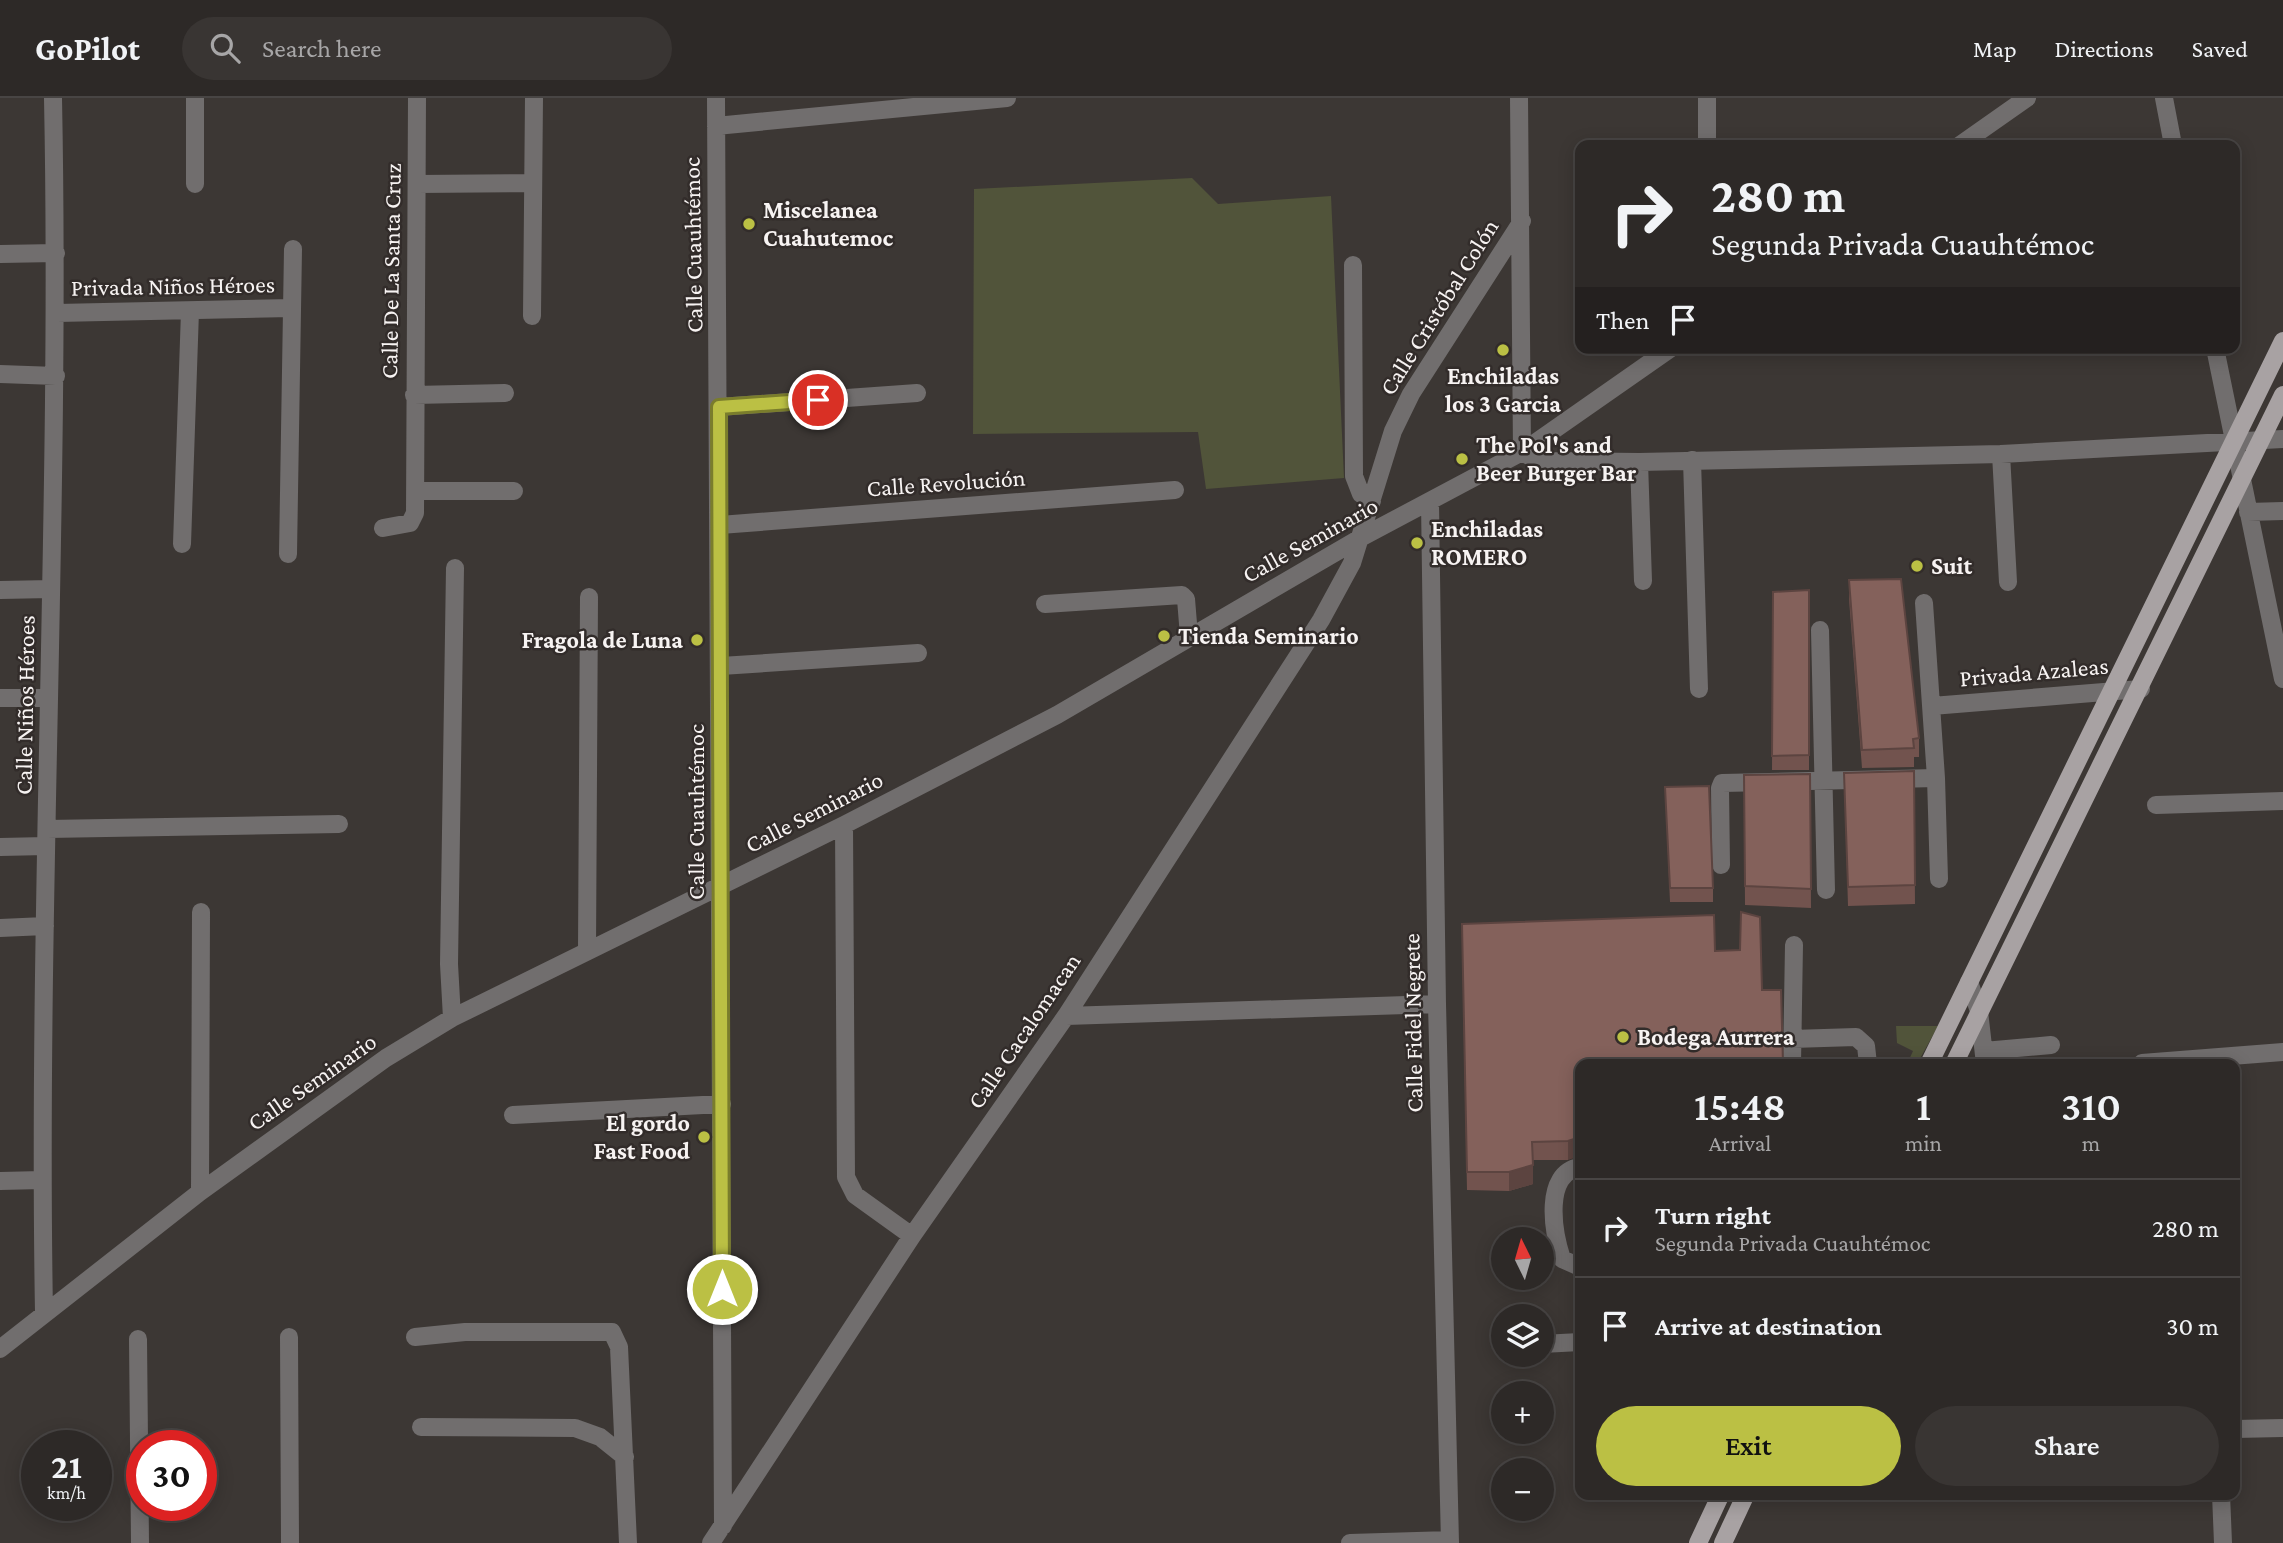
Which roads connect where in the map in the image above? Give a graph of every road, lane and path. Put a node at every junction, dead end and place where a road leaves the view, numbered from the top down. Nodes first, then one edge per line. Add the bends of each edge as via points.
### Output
1 (53, 98) edge
2 (195, 98) edge
3 (418, 98) edge
4 (534, 98) edge
5 (716, 98) edge
6 (1007, 98) edge
7 (1520, 98) edge
8 (1707, 98) edge
9 (2027, 98) edge
10 (2164, 98) edge
11 (716, 126) junction
12 (1707, 140) edge
13 (1967, 140) edge
14 (2172, 140) edge
15 (533, 183) junction
16 (195, 184) dead end
17 (417, 184) junction
18 (1522, 221) junction
19 (293, 249) dead end
20 (56, 253) junction
21 (0, 254) edge
22 (1353, 265) dead end
23 (291, 309) junction
24 (190, 311) junction
25 (57, 313) junction
26 (533, 316) dead end
27 (2283, 341) edge
28 (1662, 354) edge
29 (2216, 354) edge
30 (0, 374) edge
31 (56, 376) junction
32 (505, 393) dead end
33 (917, 393) dead end
34 (414, 395) junction
35 (2283, 395) edge
36 (719, 407) junction
37 (2260, 439) junction
38 (2283, 439) edge
39 (2234, 440) junction
40 (1522, 452) junction
41 (2001, 454) junction
42 (1692, 460) junction
43 (1639, 462) junction
44 (2242, 478) junction
45 (1175, 490) dead end
46 (416, 491) junction
47 (514, 491) dead end
48 (1372, 501) junction
49 (1430, 502) junction
50 (2283, 511) edge
51 (2248, 512) junction
52 (720, 524) junction
53 (383, 528) dead end
54 (1362, 537) junction
55 (182, 544) dead end
56 (288, 554) dead end
57 (454, 568) dead end
58 (1643, 581) dead end
59 (2008, 582) dead end
60 (51, 589) junction
61 (0, 590) edge
62 (589, 597) dead end
63 (1924, 603) dead end
64 (1045, 604) dead end
65 (1820, 630) dead end
66 (2277, 631) edge
67 (1189, 636) junction
68 (918, 653) dead end
69 (720, 666) junction
70 (2283, 679) edge
71 (1699, 689) dead end
72 (2114, 689) junction
73 (2141, 689) junction
74 (0, 698) edge
75 (49, 698) junction
76 (1932, 706) junction
77 (1936, 778) junction
78 (1826, 781) junction
79 (2283, 801) edge
80 (2156, 805) dead end
81 (339, 824) dead end
82 (844, 825) junction
83 (47, 837) junction
84 (0, 846) edge
85 (1721, 865) dead end
86 (1938, 879) dead end
87 (720, 886) junction
88 (1826, 890) dead end
89 (201, 912) dead end
90 (45, 926) junction
91 (0, 928) edge
92 (1794, 944) dead end
93 (587, 951) junction
94 (1969, 982) junction
95 (1437, 1004) junction
96 (1979, 1011) junction
97 (1066, 1016) junction
98 (452, 1018) junction
99 (1792, 1039) junction
100 (2051, 1045) dead end
101 (2283, 1052) edge
102 (1984, 1058) edge
103 (1791, 1059) edge
104 (1867, 1059) edge
105 (1931, 1059) edge
106 (1956, 1059) edge
107 (2193, 1059) edge
108 (722, 1104) junction
109 (513, 1115) dead end
110 (1575, 1169) edge
111 (42, 1180) junction
112 (0, 1181) edge
113 (200, 1192) junction
114 (912, 1236) junction
115 (1575, 1265) edge
116 (44, 1313) junction
117 (289, 1337) dead end
118 (415, 1337) dead end
119 (138, 1339) dead end
120 (1575, 1342) edge
121 (1554, 1343) edge
122 (0, 1349) edge
123 (421, 1427) dead end
124 (2283, 1428) edge
125 (2240, 1430) edge
126 (625, 1457) junction
127 (1718, 1500) edge
128 (1743, 1500) edge
129 (2221, 1500) edge
130 (723, 1526) junction
131 (1450, 1542) edge
132 (140, 1543) edge
133 (290, 1543) edge
134 (628, 1543) edge
135 (711, 1543) edge
136 (1350, 1543) edge
137 (1698, 1543) edge
138 (1723, 1543) edge
139 (2223, 1543) edge

1 - 20 street, Calle Niños Héroes
2 - 16 street
3 - 17 street, Calle De La Santa Cruz
4 - 15 street
5 - 11 street, Calle Cuauhtémoc
6 - 11 street
7 - 18 street, Calle Cristóbal Colón
8 - 12 street
9 - 13 street
10 - 14 street
11 - 36 street, Calle Cuauhtémoc
15 - 17 street
15 - 26 street
17 - 34 street, Calle De La Santa Cruz
18 - 40 street
18 - 48 street, Calle Cristóbal Colón via 1411,394 1393,431
19 - 23 street
20 - 21 street
20 - 25 street, Calle Niños Héroes
22 - 48 street via 1354,476 1361,494
23 - 24 street, Privada Niños Héroes
23 - 56 street
24 - 25 street, Privada Niños Héroes
24 - 55 street
25 - 31 street, Calle Niños Héroes
27 - 39 main road
28 - 40 street, Calle Seminario
29 - 39 street
30 - 31 street
31 - 60 street, Calle Niños Héroes
32 - 34 street, Calle De La Santa Cruz
33 - 36 street
34 - 46 street
35 - 37 main road
36 - 52 street, Calle Cuauhtémoc
37 - 38 street
37 - 39 street
37 - 44 main road
39 - 41 street
39 - 44 street
39 - 72 main road
40 - 43 street via 1549,461
40 - 49 street, Calle Seminario
41 - 42 street
41 - 59 street
42 - 43 street
42 - 71 street
43 - 58 street
44 - 51 street
44 - 73 main road
45 - 52 street, Calle Revolución
46 - 47 street
46 - 53 street via 413,522
48 - 54 street, Calle Cristóbal Colón
49 - 54 street, Calle Seminario
49 - 95 street, Calle Fidel Negrete
50 - 51 street
51 - 66 street
52 - 69 street, Calle Cuauhtémoc
54 - 67 street, Calle Seminario
54 - 97 street, Calle Cacalomacan via 1343,584 1321,620
57 - 98 street
60 - 61 street
60 - 75 street, Calle Niños Héroes
62 - 93 street
63 - 76 street
64 - 67 street via 1182,595
65 - 78 street
66 - 70 street
67 - 82 street, Calle Seminario via 1057,715
68 - 69 street
69 - 87 street, Calle Cuauhtémoc
72 - 73 street, Privada Azaleas
72 - 76 street, Privada Azaleas
72 - 94 main road
73 - 96 main road
74 - 75 street
75 - 83 street, Calle Niños Héroes
76 - 77 street
77 - 78 street
77 - 86 street
78 - 85 street via 1723,783
78 - 88 street
79 - 80 street
81 - 83 street
82 - 87 street, Calle Seminario
82 - 114 street via 846,1177 855,1195
83 - 84 street
83 - 90 street, Calle Niños Héroes
87 - 93 street, Calle Seminario
87 - 108 street, Calle Cuauhtémoc
89 - 113 street
90 - 91 street
90 - 111 street, Calle Niños Héroes
92 - 99 street
93 - 98 street, Calle Seminario
94 - 96 street
94 - 105 main road
95 - 97 street
95 - 131 street, Calle Fidel Negrete
96 - 102 street
96 - 106 main road
97 - 114 street, Calle Cacalomacan
98 - 113 street, Calle Seminario via 386,1058
99 - 103 street
99 - 104 street via 1856,1037 1866,1046
100 - 102 street
101 - 107 street
108 - 109 street
108 - 130 street, Calle Cuauhtémoc
110 - 115 street via 1562,1174 1555,1197 1562,1259
111 - 112 street
111 - 116 street, Calle Niños Héroes
113 - 116 street, Calle Seminario
114 - 130 street, Calle Cacalomacan
116 - 122 street, Calle Seminario
117 - 133 street
118 - 126 street via 612,1332 619,1347
119 - 132 street
120 - 121 street
123 - 126 street via 575,1428 600,1437
124 - 125 street
126 - 134 street
127 - 137 main road
128 - 138 main road
129 - 139 street
130 - 135 street, Calle Cacalomacan
131 - 136 street

